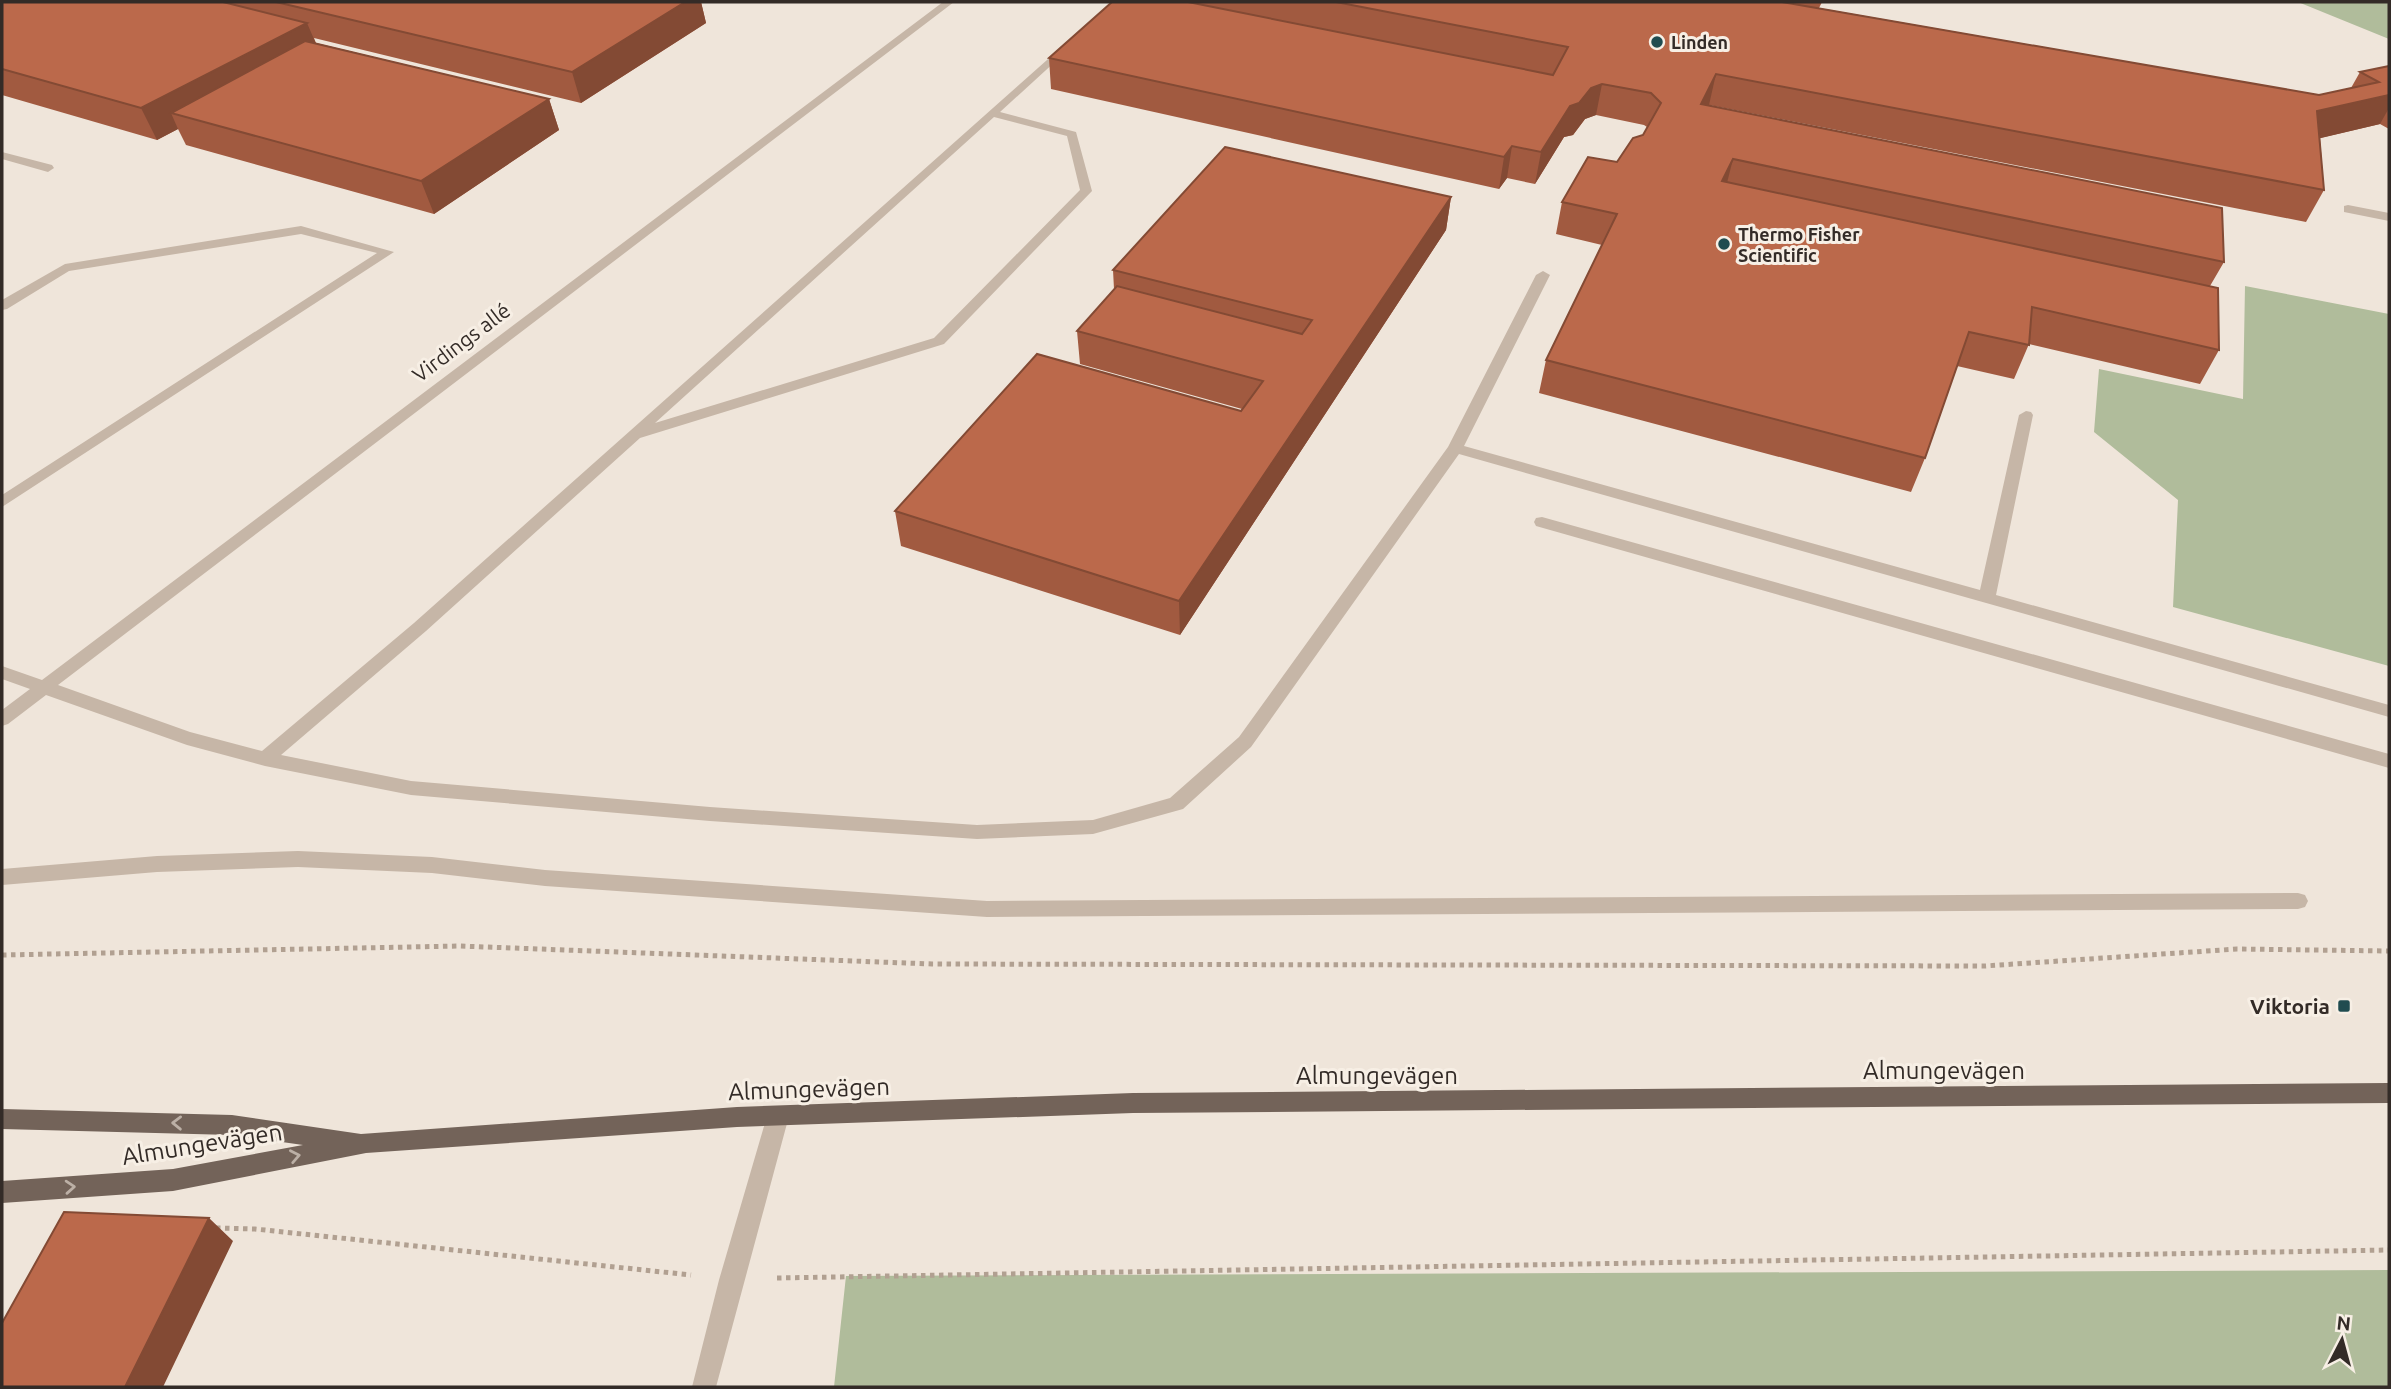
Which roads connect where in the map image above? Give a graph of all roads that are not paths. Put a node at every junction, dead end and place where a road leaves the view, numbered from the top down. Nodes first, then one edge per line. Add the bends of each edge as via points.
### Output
1 (950, 2) edge
2 (1081, 33) edge
3 (992, 113) junction
4 (2, 155) edge
5 (48, 168) dead end
6 (2348, 209) dead end
7 (2389, 217) edge
8 (1544, 275) dead end
9 (2, 306) edge
10 (2026, 415) dead end
11 (634, 435) junction
12 (1455, 448) junction
13 (2, 502) edge
14 (1542, 522) dead end
15 (1987, 598) junction
16 (2, 673) edge
17 (40, 688) junction
18 (2389, 711) edge
19 (2, 719) edge
20 (265, 759) junction
21 (2389, 761) edge
22 (2, 877) edge
23 (2298, 901) dead end
24 (2389, 1093) edge
25 (778, 1116) junction
26 (2, 1119) edge
27 (366, 1143) junction
28 (2, 1192) edge
29 (704, 1387) edge

1 - 17 street, Virdings allé
2 - 3 street
3 - 11 street
3 - 11 street via 1072,134 1086,191 939,341
4 - 5 street
6 - 7 street
8 - 12 street
9 - 13 street via 65,268 301,230 388,253
10 - 15 street
11 - 20 street
12 - 15 street
12 - 20 street via 1245,742 1176,804 1093,827 977,832 710,814 411,788
14 - 21 street
15 - 18 street
16 - 17 street
17 - 19 street, Virdings allé
17 - 20 street
22 - 23 street via 157,864 298,859 432,865 545,878 987,909
24 - 25 main road, Almungevägen via 1133,1103
25 - 27 main road, Almungevägen
25 - 29 street
27 -> 26 main road, Almungevägen via 232,1125
28 -> 27 main road, Almungevägen via 173,1180

